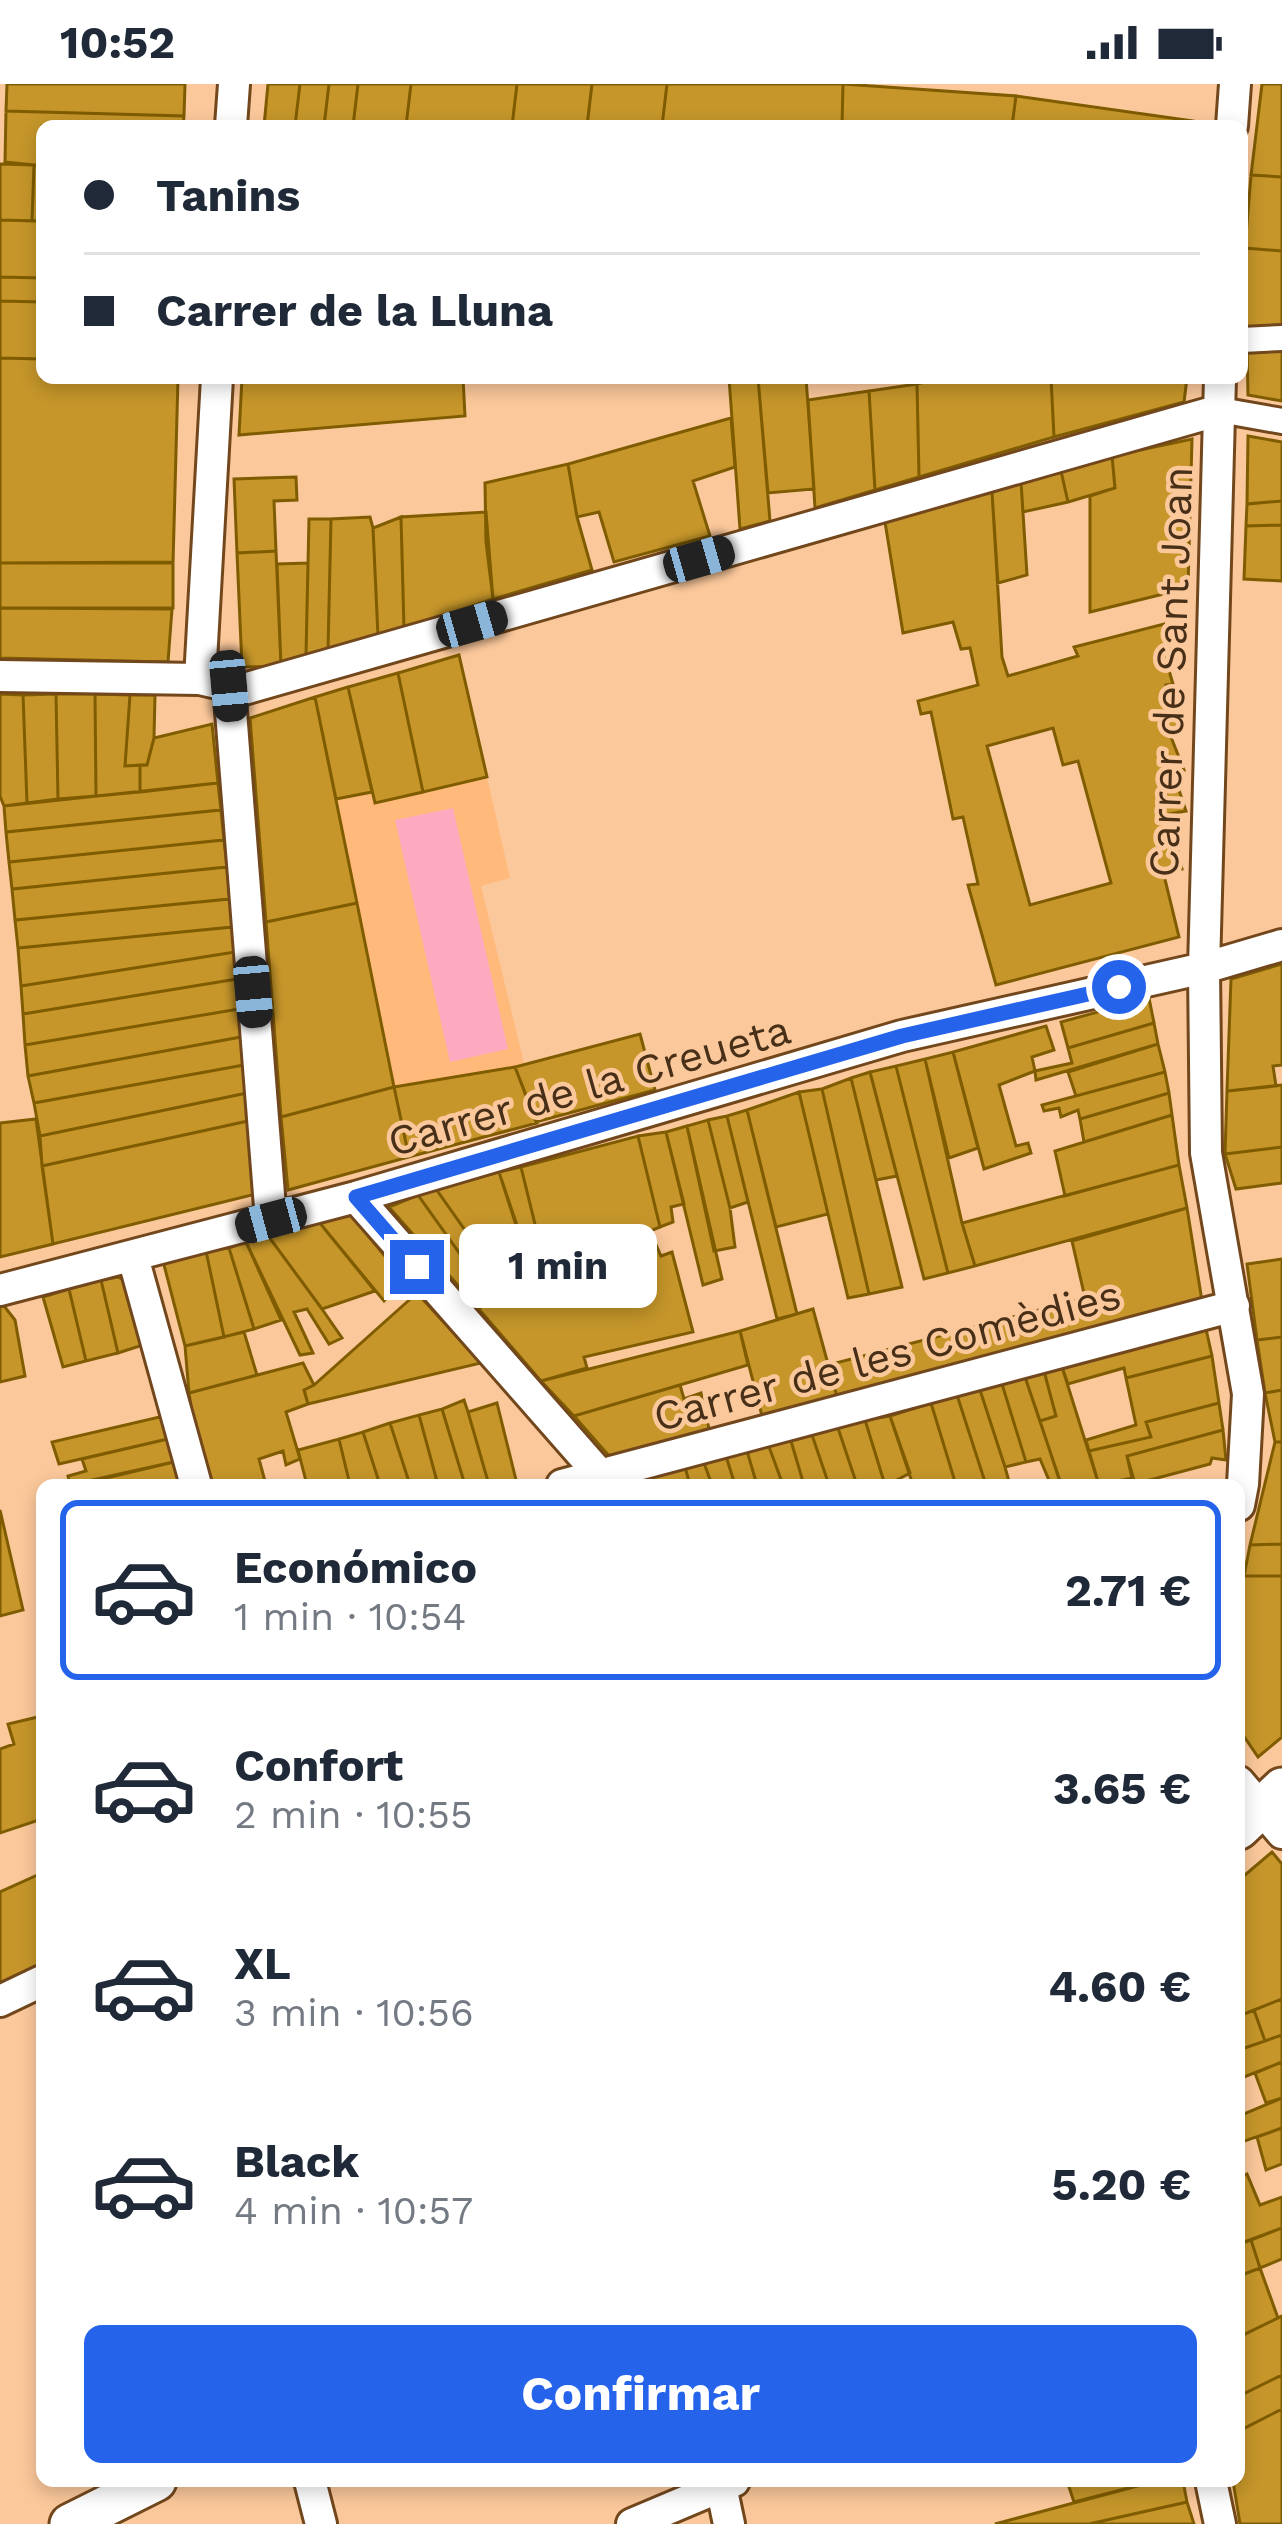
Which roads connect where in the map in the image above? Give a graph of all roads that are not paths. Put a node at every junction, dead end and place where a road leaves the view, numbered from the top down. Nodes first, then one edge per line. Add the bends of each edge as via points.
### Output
1 (234, 84) edge
2 (1235, 84) edge
3 (231, 120) edge
4 (1232, 120) edge
5 (1282, 338) edge
6 (1248, 340) edge
7 (217, 384) edge
8 (1220, 384) edge
9 (1220, 410) junction
10 (1282, 421) edge
11 (0, 676) edge
12 (215, 682) junction
13 (1282, 945) edge
14 (1204, 968) junction
15 (356, 1197) junction
16 (271, 1220) junction
17 (133, 1257) junction
18 (0, 1290) edge
19 (1234, 1306) junction
20 (194, 1479) edge
21 (604, 1479) edge
22 (609, 1479) edge
23 (1243, 1479) edge
24 (36, 1984) edge
25 (0, 2001) edge
26 (144, 2487) edge
27 (312, 2487) edge
28 (716, 2487) edge
29 (725, 2487) edge
30 (1212, 2487) edge
31 (70, 2524) edge
32 (322, 2524) edge
33 (632, 2524) edge
34 (730, 2524) edge
35 (1220, 2524) edge

1 - 3 street
2 - 4 street
5 - 6 street
7 - 12 street
8 - 9 street, Carrer de Sant Joan
9 - 10 street
9 - 12 street via 244,689
9 - 14 street, Carrer de Sant Joan
11 - 12 street
12 - 16 street
13 - 14 street, Carrer de la Creueta
14 - 15 street, Carrer de la Creueta via 902,1036
14 - 19 street, Carrer de Sant Joan via 1206,1153
15 - 16 street, Carrer de la Creueta
15 - 21 street
16 - 17 street, Carrer de la Creueta
17 - 18 street, Carrer de la Creueta
17 - 20 street
19 - 22 street, Carrer de les Comèdies
19 - 23 street, Carrer de Sant Joan via 1248,1394
24 - 25 street
26 - 31 street
27 - 32 street
28 - 33 street
29 - 34 street
30 - 35 street

